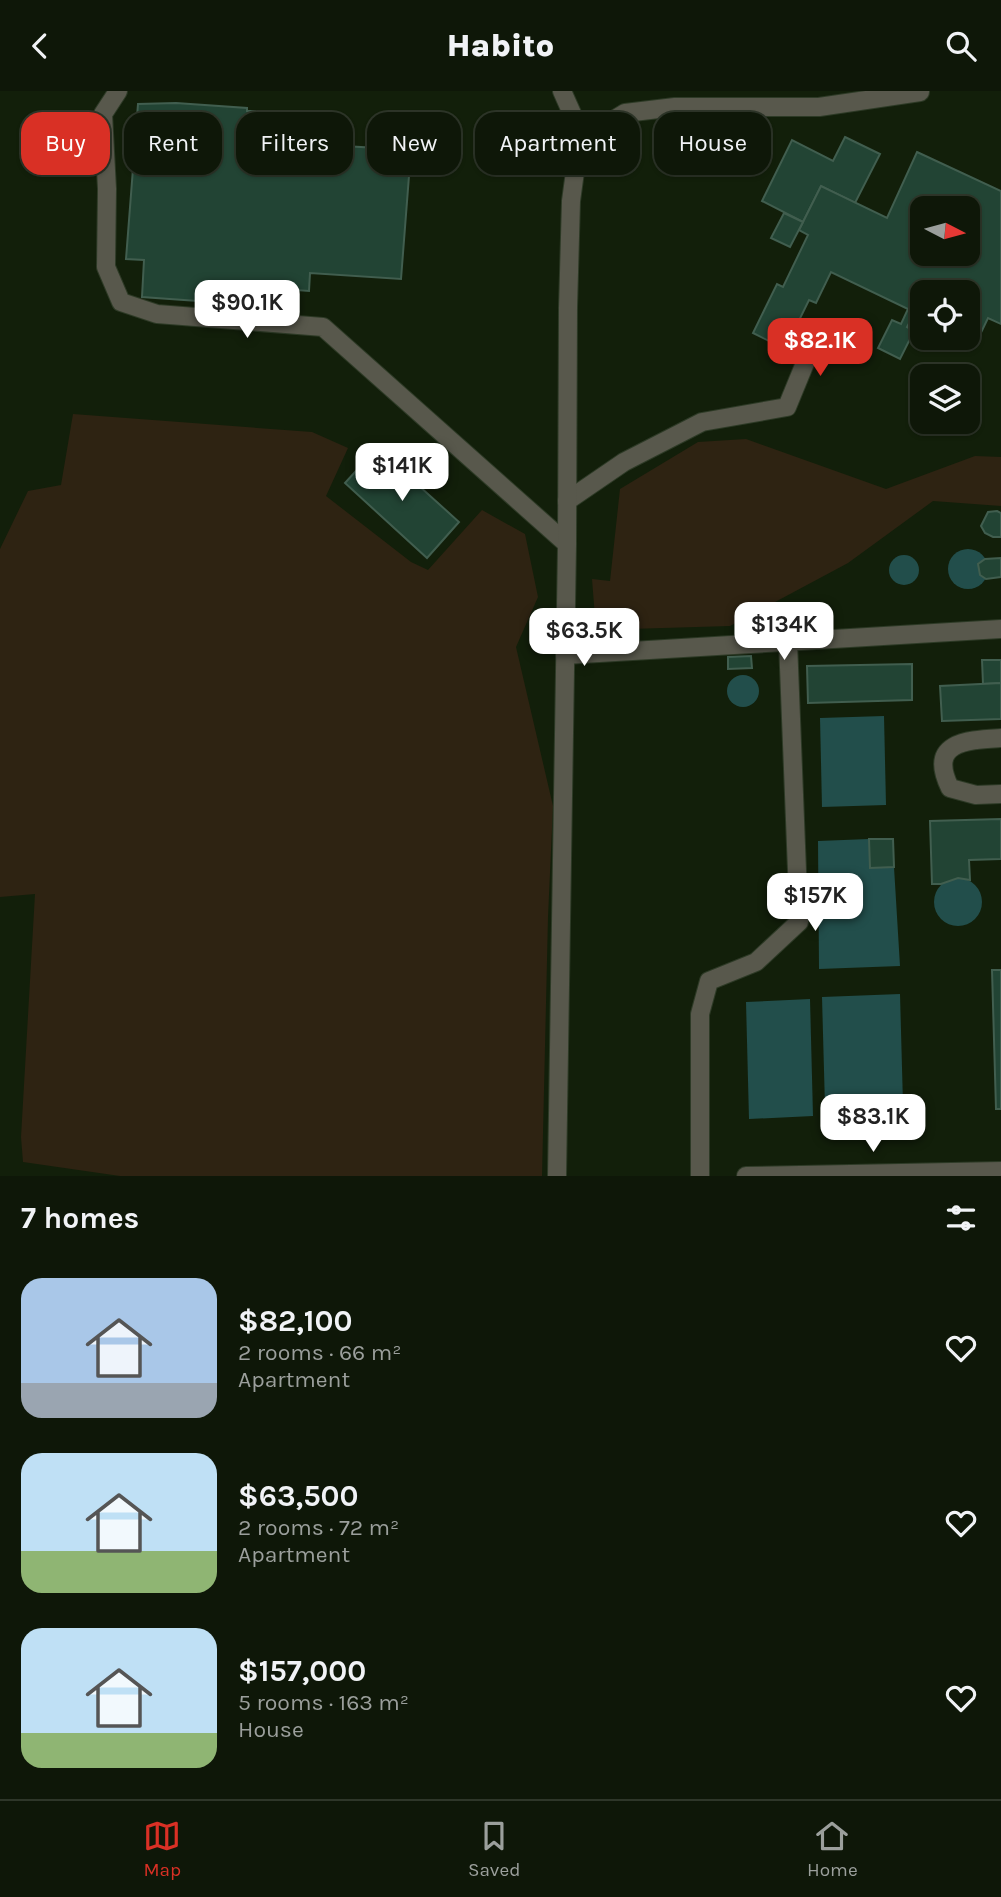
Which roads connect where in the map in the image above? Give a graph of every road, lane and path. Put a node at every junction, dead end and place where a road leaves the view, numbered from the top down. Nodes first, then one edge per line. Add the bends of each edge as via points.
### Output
1 (118, 91) edge
2 (562, 91) edge
3 (920, 92) edge
4 (571, 112) edge
5 (634, 112) edge
6 (575, 175) edge
7 (817, 334) dead end
8 (567, 501) junction
9 (567, 544) junction
10 (1001, 629) edge
11 (788, 642) junction
12 (565, 655) junction
13 (1001, 739) edge
14 (1001, 794) edge
15 (1001, 1171) edge
16 (557, 1176) edge
17 (701, 1176) edge
18 (747, 1176) edge

1 - 9 street via 103,114 106,267 121,302 157,314 323,327
2 - 4 street
3 - 5 street via 819,107 676,107
6 - 8 street
7 - 8 street via 787,407 702,422 624,462
8 - 9 street
9 - 12 street
10 - 11 street
11 - 12 street
11 - 17 street via 800,922 756,962 709,981 700,1014
12 - 16 street
13 - 14 street via 954,744 943,765 950,788 976,795
15 - 18 street

